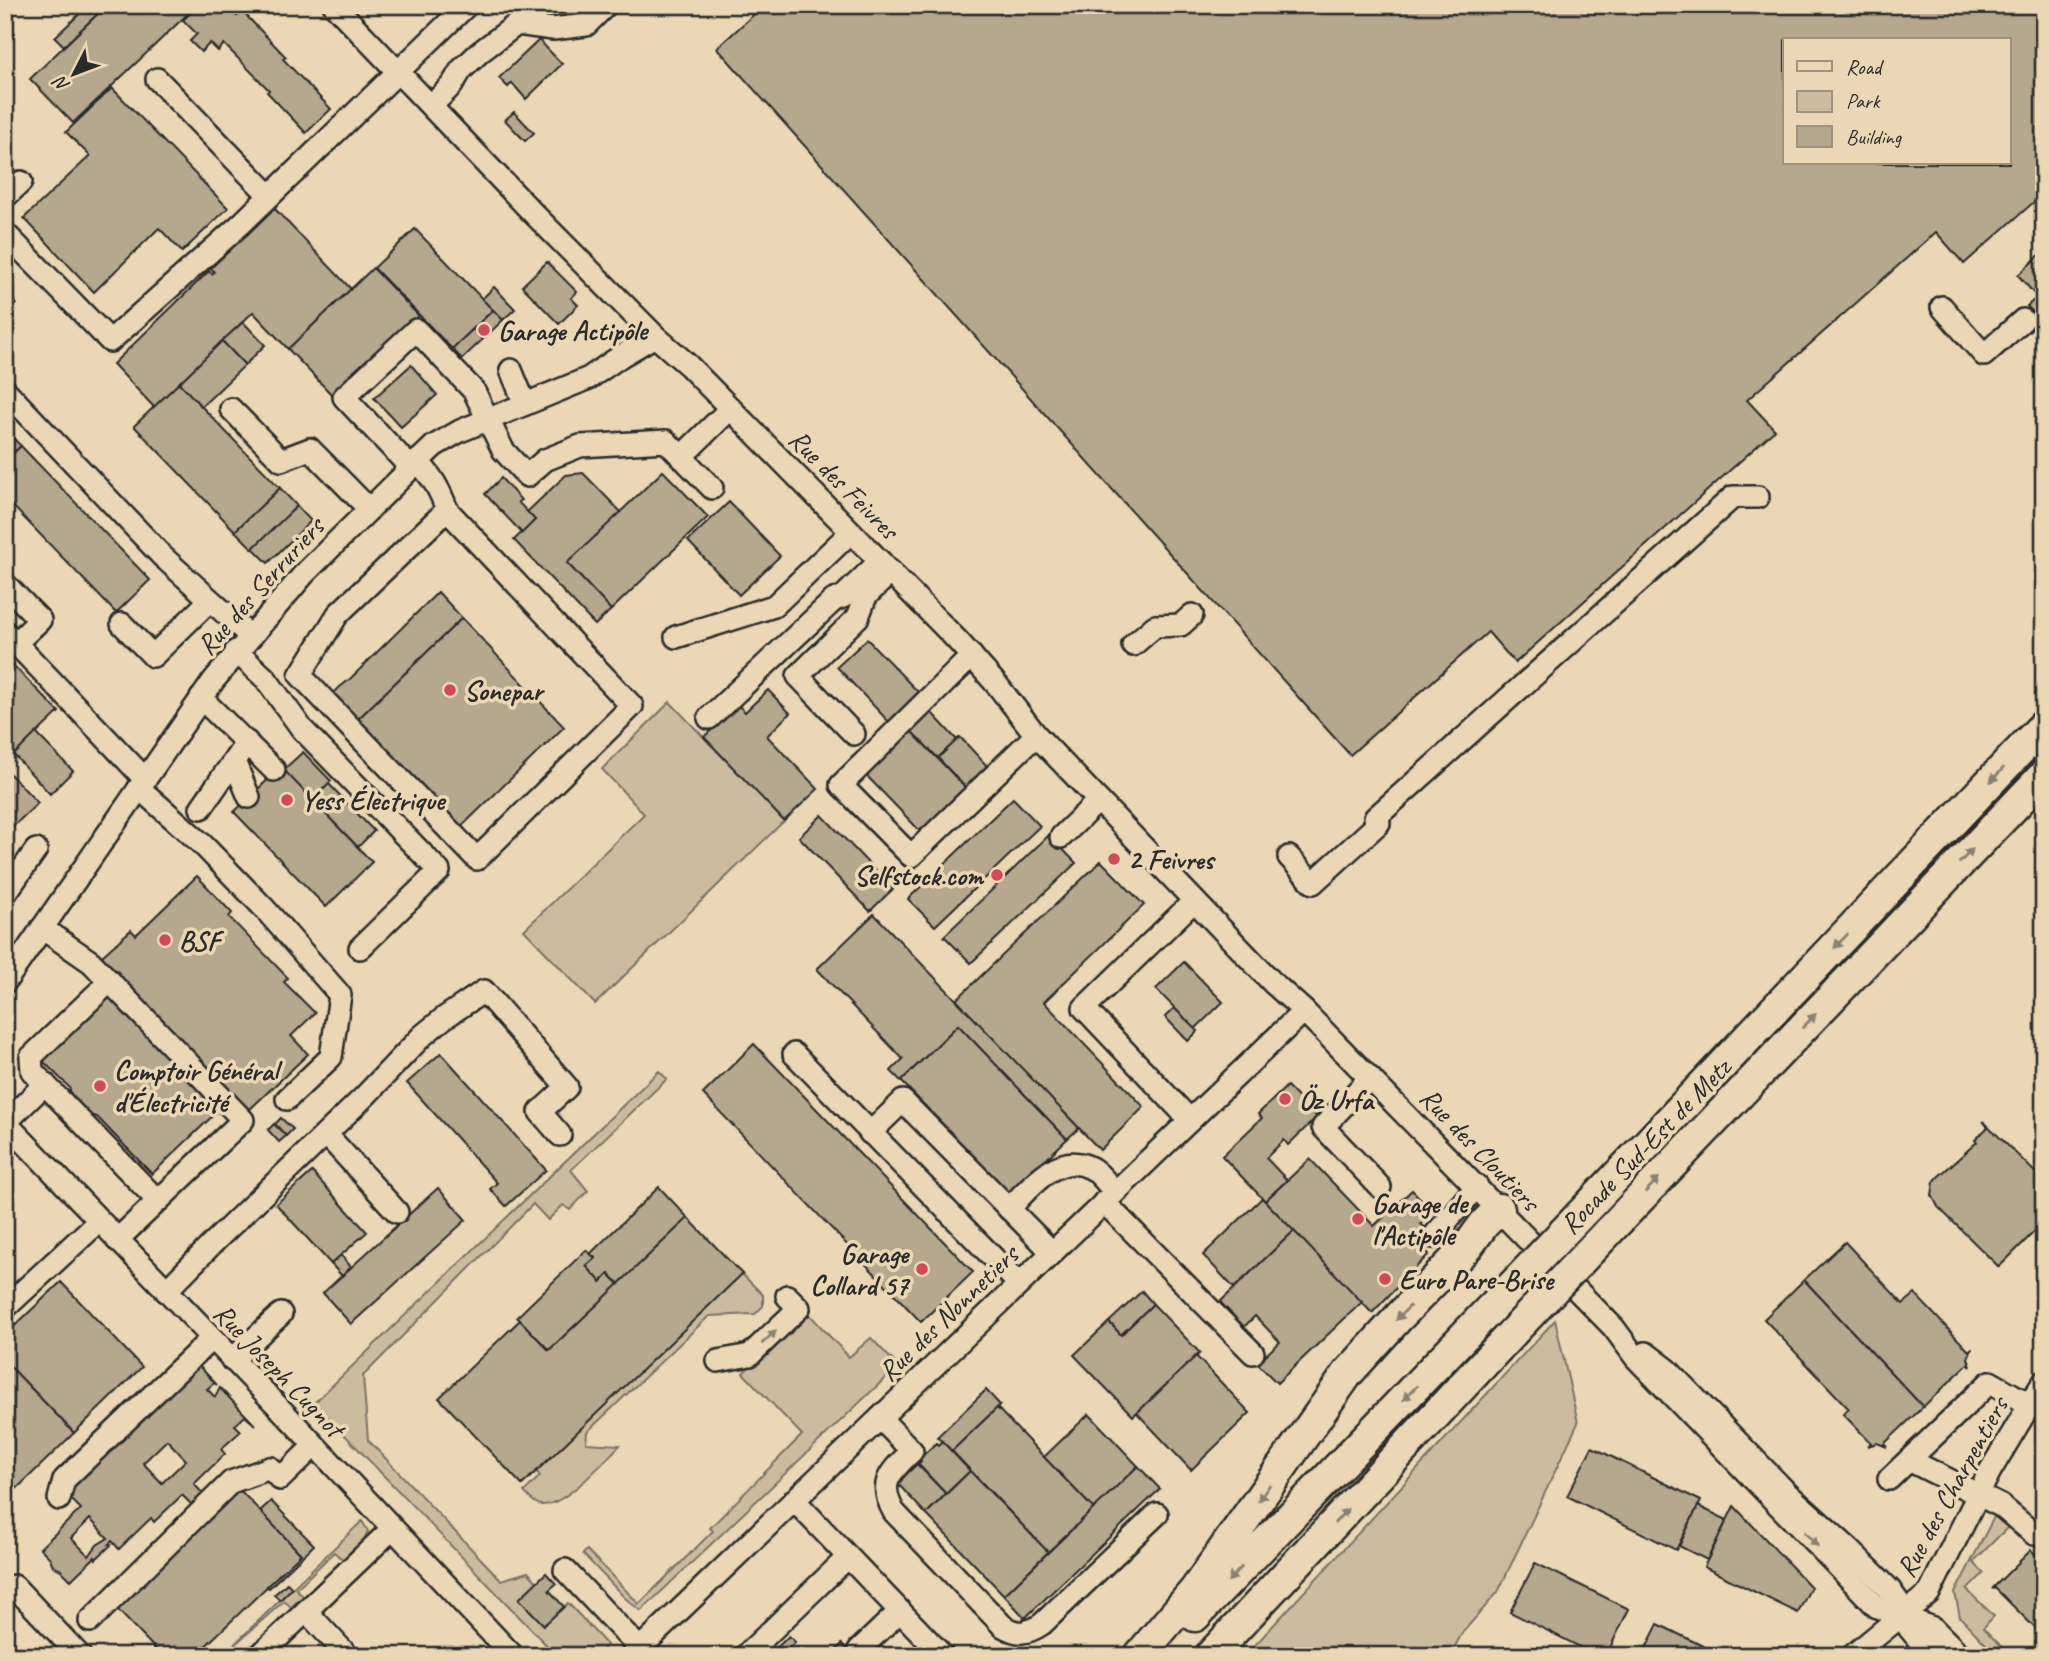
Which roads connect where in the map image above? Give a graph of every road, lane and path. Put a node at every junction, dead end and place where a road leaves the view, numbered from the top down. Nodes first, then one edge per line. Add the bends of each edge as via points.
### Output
1 (334, 5) edge
2 (606, 5) edge
3 (458, 8) edge
4 (398, 72) junction
5 (157, 79) dead end
6 (431, 106) junction
7 (270, 196) junction
8 (5, 233) edge
9 (1942, 307) dead end
10 (2023, 320) dead end
11 (655, 336) junction
12 (511, 370) dead end
13 (5, 390) edge
14 (525, 404) junction
15 (231, 409) dead end
16 (730, 409) junction
17 (488, 419) junction
18 (681, 457) junction
19 (414, 464) junction
20 (712, 488) dead end
21 (1758, 497) dead end
22 (369, 509) junction
23 (447, 510) junction
24 (851, 532) junction
25 (885, 566) junction
26 (5, 584) edge
27 (209, 601) junction
28 (1192, 615) dead end
29 (122, 624) dead end
30 (10, 637) edge
31 (676, 637) dead end
32 (243, 644) junction
33 (1133, 645) dead end
34 (972, 656) junction
35 (201, 698) junction
36 (709, 718) dead end
37 (2044, 725) edge
38 (853, 734) dead end
39 (1036, 735) junction
40 (247, 743) junction
41 (234, 761) junction
42 (274, 770) dead end
43 (2044, 775) edge
44 (142, 784) junction
45 (249, 797) dead end
46 (1098, 801) junction
47 (201, 808) dead end
48 (1060, 837) dead end
49 (36, 850) dead end
50 (1289, 857) dead end
51 (5, 894) edge
52 (1194, 901) junction
53 (42, 928) junction
54 (360, 948) dead end
55 (6, 979) edge
56 (110, 981) junction
57 (1304, 1011) junction
58 (794, 1054) dead end
59 (1370, 1078) junction
60 (45, 1084) junction
61 (287, 1099) dead end
62 (1190, 1120) junction
63 (5, 1122) edge
64 (870, 1133) junction
65 (326, 1134) junction
66 (560, 1135) dead end
67 (1476, 1186) junction
68 (1380, 1187) dead end
69 (1110, 1197) junction
70 (158, 1201) junction
71 (1009, 1209) junction
72 (1499, 1209) junction
73 (397, 1212) dead end
74 (99, 1221) junction
75 (1433, 1237) dead end
76 (117, 1240) junction
77 (1052, 1252) junction
78 (1019, 1284) junction
79 (166, 1291) junction
80 (787, 1296) dead end
81 (5, 1308) edge
82 (281, 1314) dead end
83 (211, 1339) junction
84 (1253, 1353) dead end
85 (232, 1360) junction
86 (718, 1361) dead end
87 (2044, 1381) edge
88 (2029, 1404) junction
89 (880, 1418) junction
90 (314, 1446) junction
91 (1909, 1460) junction
92 (1889, 1479) dead end
93 (1978, 1494) junction
94 (59, 1499) dead end
95 (794, 1500) junction
96 (1157, 1514) dead end
97 (392, 1529) junction
98 (2034, 1534) dead end
99 (848, 1557) junction
100 (565, 1570) dead end
101 (5, 1594) edge
102 (306, 1611) junction
103 (900, 1611) junction
104 (1905, 1615) junction
105 (90, 1621) dead end
106 (859, 1650) dead end
107 (636, 1652) edge
108 (80, 1656) edge
109 (260, 1656) edge
110 (348, 1656) edge
111 (513, 1656) edge
112 (745, 1656) edge
113 (943, 1656) edge
114 (1139, 1656) edge
115 (1157, 1656) edge
116 (1210, 1656) edge
117 (1852, 1656) edge
118 (1932, 1656) edge
119 (1961, 1656) edge

1 - 4 street, Rue des Feivres
2 - 6 street via 586,25 552,29 517,24 480,52
3 - 4 street
4 - 6 street, Rue des Feivres
4 - 7 street
5 - 7 street
6 - 11 street, Rue des Feivres
7 - 8 street via 110,341
9 - 10 street via 1984,355
11 - 14 street, Rue des Serruriers via 589,378
11 - 16 street, Rue des Feivres
12 - 14 street
13 - 27 street
14 - 17 street, Rue des Serruriers
15 - 22 street via 281,460 310,449
16 - 18 street
16 - 24 street, Rue des Feivres
17 - 18 street via 503,450 527,476 545,460 580,446 666,441
17 - 19 street, Rue des Serruriers via 448,437
17 - 19 street via 474,391 416,330 344,397
18 - 20 street
19 - 22 street, Rue des Serruriers
19 - 23 street via 430,474
21 - 50 street via 1733,497 1312,883
22 - 32 street, Rue des Serruriers
23 - 23 street via 338,614 300,675 477,859 632,706
24 - 25 street, Rue des Feivres
24 - 31 street via 774,606
25 - 34 street, Rue des Feivres
25 - 36 street via 834,600
25 - 38 street via 858,617 798,676
26 - 30 street via 40,620
27 - 29 street via 153,656
27 - 32 street
28 - 33 street via 1181,625 1155,626
30 - 44 street
32 - 35 street, Rue des Serruriers
32 - 54 street via 302,729 439,871
34 - 39 street, Rue des Feivres
34 - 39 street via 841,785 911,856
35 - 40 street
35 - 44 street, Rue des Serruriers
37 -> 115 highway, Rocade Sud-Est de Metz, bridge
39 - 46 street, Rue des Feivres
40 - 41 street
40 - 42 street
41 - 45 street
41 - 47 street
116 -> 43 highway, Rocade Sud-Est de Metz, bridge
44 - 53 street, Rue des Serruriers
44 - 61 street via 264,908 340,995 331,1057
46 - 48 street
46 - 52 street, Rue des Feivres
49 - 51 street
52 - 57 street, Rue des Feivres
52 - 62 street via 1084,1008
53 - 55 street, Rue des Serruriers
53 - 56 street
56 - 60 street via 31,1057 32,1071
56 - 70 street via 243,1119
57 - 59 street, Rue des Cloutiers
57 - 62 street, Rue des Nonnetiers
58 - 64 street
59 - 67 street, Rue des Cloutiers
59 - 68 street via 1323,1127
60 - 63 street
60 - 70 street
62 - 69 street, Rue des Nonnetiers
63 - 74 street, Rue Joseph Cugnot
64 - 71 street via 902,1101
64 - 78 street
65 - 66 street via 422,1036 484,991 568,1087 540,1112
65 - 73 street
65 - 79 street
67 - 72 street, Rue des Cloutiers
67 - 75 street
69 - 71 street via 1091,1168 1071,1164 1049,1169
69 - 77 street, Rue des Nonnetiers
69 - 84 street
70 - 76 street
71 - 77 street
72 - 104 street, Rue des Cloutiers via 1614,1328 1667,1369 1789,1495 1848,1548 1890,1590
72 -> 114 highway via 1348,1373 1195,1590
74 - 76 street, Rue Joseph Cugnot
74 - 81 street
76 - 79 street, Rue Joseph Cugnot
77 - 78 street, Rue des Nonnetiers
78 - 89 street, Rue des Nonnetiers
79 - 83 street, Rue Joseph Cugnot
86 -> 80 street via 750,1355 799,1308
82 - 85 street
83 - 85 street, Rue Joseph Cugnot
83 - 94 street via 64,1480
85 - 90 street, Rue Joseph Cugnot
87 - 88 street, Rue des Charpentiers
88 - 91 street via 1990,1382
88 - 93 street, Rue des Charpentiers
89 - 95 street, Rue des Nonnetiers
89 - 96 street via 912,1451 890,1473 886,1485 894,1512 1003,1626 1015,1633 1029,1633 1042,1624
90 - 97 street, Rue Joseph Cugnot
90 - 105 street via 280,1479 270,1468 231,1482
91 - 92 street
91 - 93 street
93 - 98 street via 2001,1506
93 - 104 street, Rue des Charpentiers via 1929,1593
95 - 99 street
95 - 107 street, Rue des Nonnetiers
97 - 102 street
97 - 111 street, Rue Joseph Cugnot
99 - 103 street
99 - 112 street
100 - 107 street
101 - 108 street via 14,1586
102 - 109 street
102 - 110 street
103 - 106 street
103 - 113 street
104 - 117 street, Rue des Charpentiers
104 - 118 street, Rue des Cloutiers via 1917,1640
104 - 119 street, Rue des Cloutiers via 1933,1628

